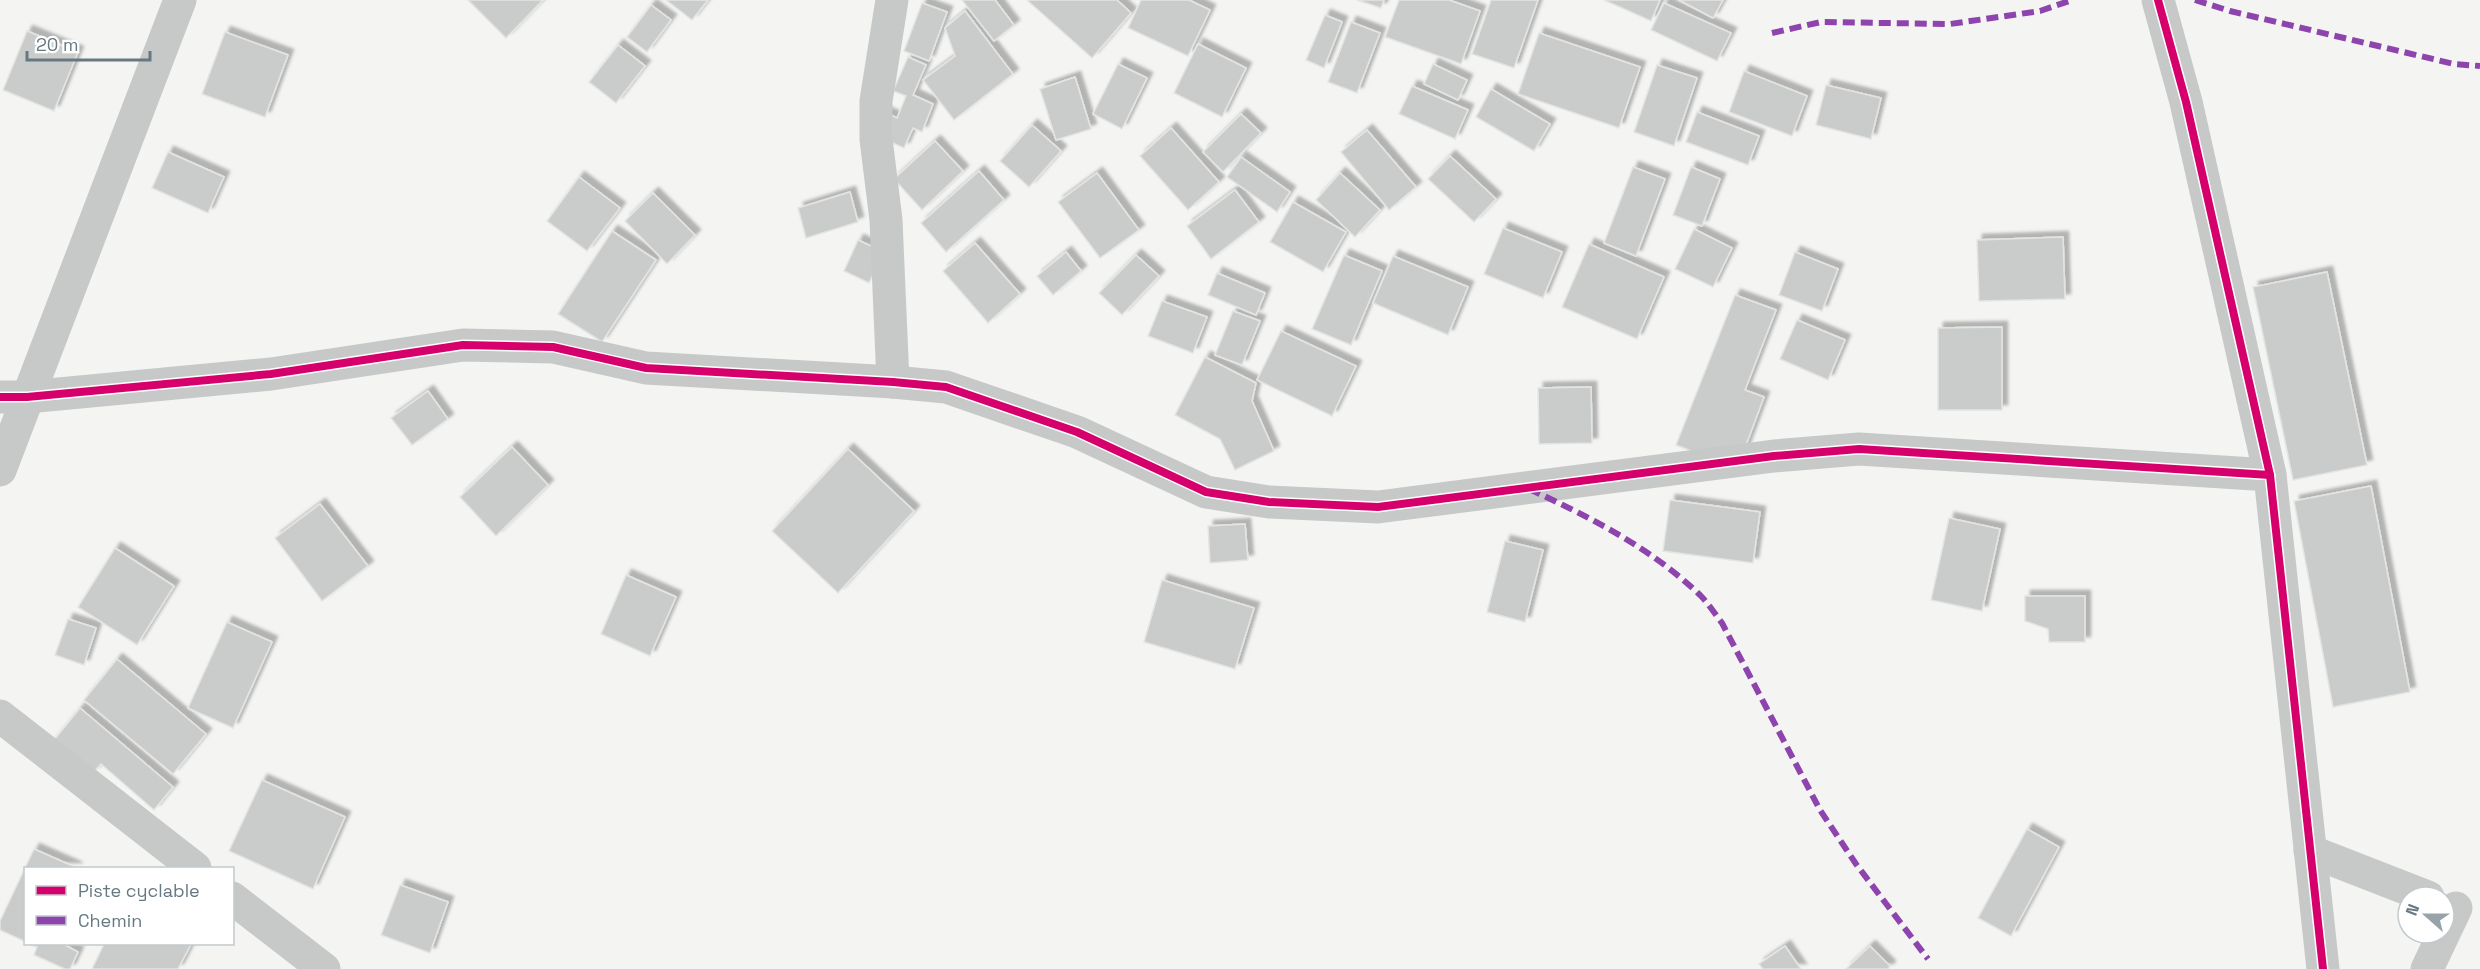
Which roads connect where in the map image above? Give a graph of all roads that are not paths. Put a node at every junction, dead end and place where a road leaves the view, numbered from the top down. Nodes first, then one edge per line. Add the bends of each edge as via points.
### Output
1 (180, 0) edge
2 (892, 0) edge
3 (2158, 0) edge
4 (892, 382) junction
5 (14, 397) edge
6 (0, 470) edge
7 (2270, 475) junction
8 (0, 716) edge
9 (2310, 851) junction
10 (194, 867) edge
11 (2398, 885) edge
12 (234, 899) edge
13 (2437, 945) edge
14 (324, 969) edge
15 (2323, 969) edge
16 (2427, 969) edge

1 - 5 street
2 - 4 street via 876,101 876,139 886,220
3 - 7 street via 2186,102
4 - 5 street via 646,368 553,347 487,344 271,374
4 - 7 street via 946,387 1077,432 1206,492 1269,502 1378,507 1774,456 1859,449
5 - 6 street
7 - 9 street
8 - 10 street
9 - 11 street
9 - 15 street
12 - 14 street
13 - 16 street

